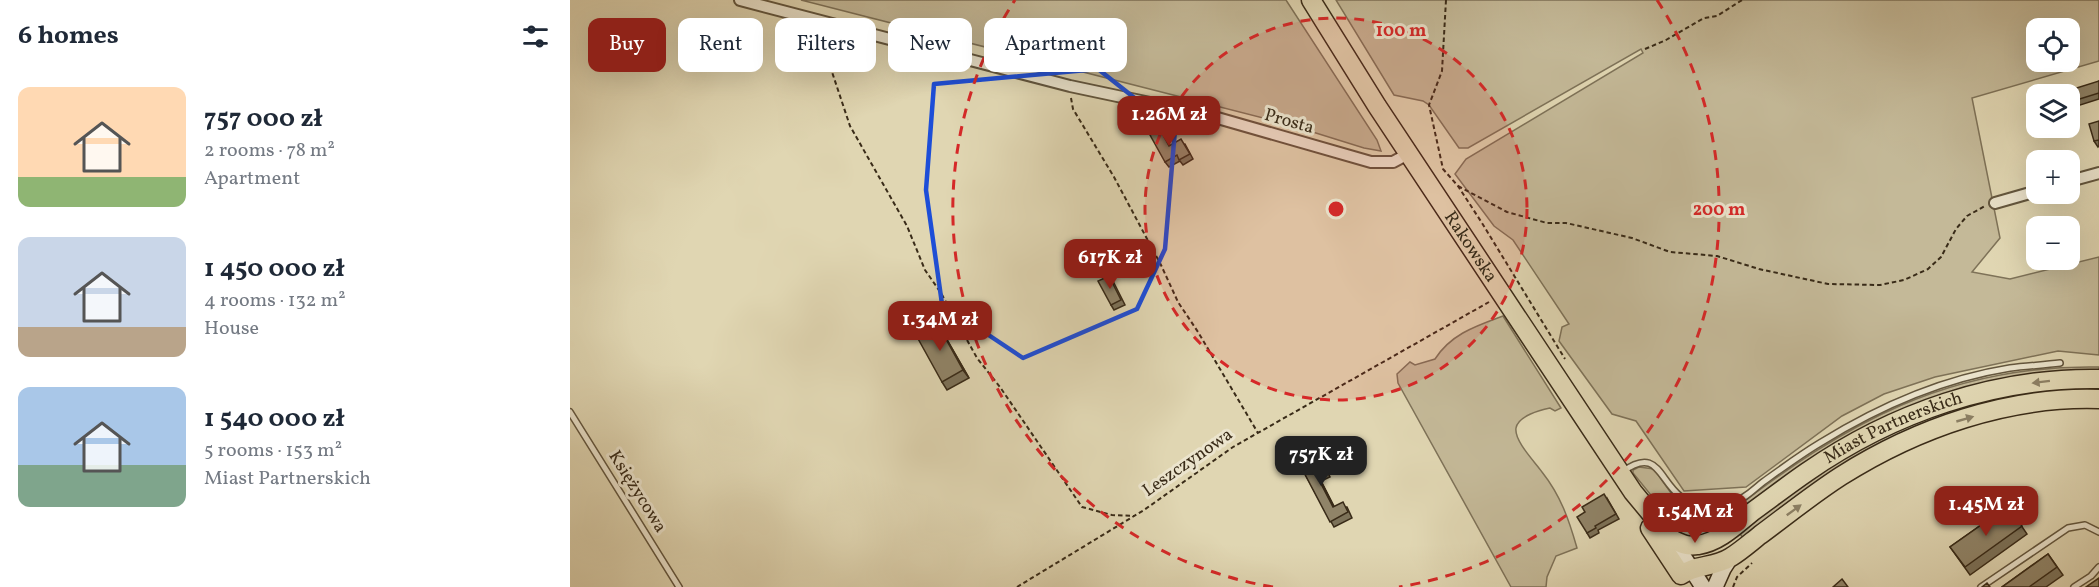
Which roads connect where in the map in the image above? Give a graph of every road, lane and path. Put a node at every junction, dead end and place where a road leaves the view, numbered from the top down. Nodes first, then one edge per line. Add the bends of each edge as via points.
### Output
1 (740, 0) edge
2 (1311, 0) edge
3 (1446, 0) edge
4 (1742, 0) edge
5 (810, 18) edge
6 (876, 35) edge
7 (1645, 49) dead end
8 (832, 72) edge
9 (1070, 86) junction
10 (1408, 154) junction
11 (2099, 173) edge
12 (2080, 178) edge
13 (1458, 186) junction
14 (2026, 193) edge
15 (1995, 203) joint
16 (1502, 295) junction
17 (2060, 363) dead end
18 (1568, 364) dead end
19 (2099, 379) edge
20 (2099, 399) edge
21 (570, 412) edge
22 (1258, 433) junction
23 (1620, 473) junction
24 (1633, 492) junction
25 (1720, 515) dead end
26 (1134, 516) junction
27 (2099, 532) edge
28 (1676, 533) junction
29 (1714, 541) junction
30 (1730, 558) junction
31 (1754, 561) dead end
32 (2099, 567) edge
33 (1687, 576) edge
34 (1023, 583) junction
35 (679, 587) edge
36 (1017, 587) edge
37 (1025, 587) edge
38 (1703, 587) edge
39 (1716, 587) edge
40 (1733, 587) edge
41 (1981, 587) edge
42 (2074, 587) edge

1 - 5 street, Prosta
2 - 10 main road, Rakowska
3 - 13 path via 1442,71 1430,105 1443,169
4 - 7 path via 1717,16 1704,18
6 - 9 street, Prosta
8 - 26 path via 850,126 907,226 925,270 977,358 1082,507
9 - 10 street, Prosta via 1207,115 1371,162 1393,162
9 - 22 path via 1073,109 1114,177 1178,302
10 - 16 main road, Rakowska
11 - 12 street
13 - 15 path via 1507,212 1547,223 1566,223 1632,238 1670,252 1717,256 1828,284 1880,285 1928,269 1941,257 1967,216
13 - 18 path
14 - 15 street
16 - 22 path, Leszczynowa
16 - 23 main road, Rakowska
17 - 23 lane via 2009,368 1897,401 1818,444 1736,501 1718,506 1683,499 1656,466 1648,462 1633,464
19 -> 29 main road, Miast Partnerskich via 2009,387 1915,413 1834,454
30 -> 20 main road, Miast Partnerskich via 1841,476 1930,430 2000,409 2047,401
21 - 35 lane, Księżycowa
22 - 26 path, Leszczynowa
23 - 24 main road, Rakowska
24 - 28 main road, Rakowska
24 - 33 main road, Rakowska via 1648,524
25 - 28 path via 1704,527
26 - 34 path, Leszczynowa
27 - 41 lane via 2085,525 2068,528
28 - 29 main road via 1690,546
28 - 33 main road, Rakowska
29 - 33 main road, Miast Partnerskich
30 - 33 main road, Miast Partnerskich
30 - 39 main road, Miast Partnerskich
31 - 40 path via 1737,577
32 - 42 lane
33 - 38 main road, Rakowska
34 - 36 path, Leszczynowa
34 - 37 path

